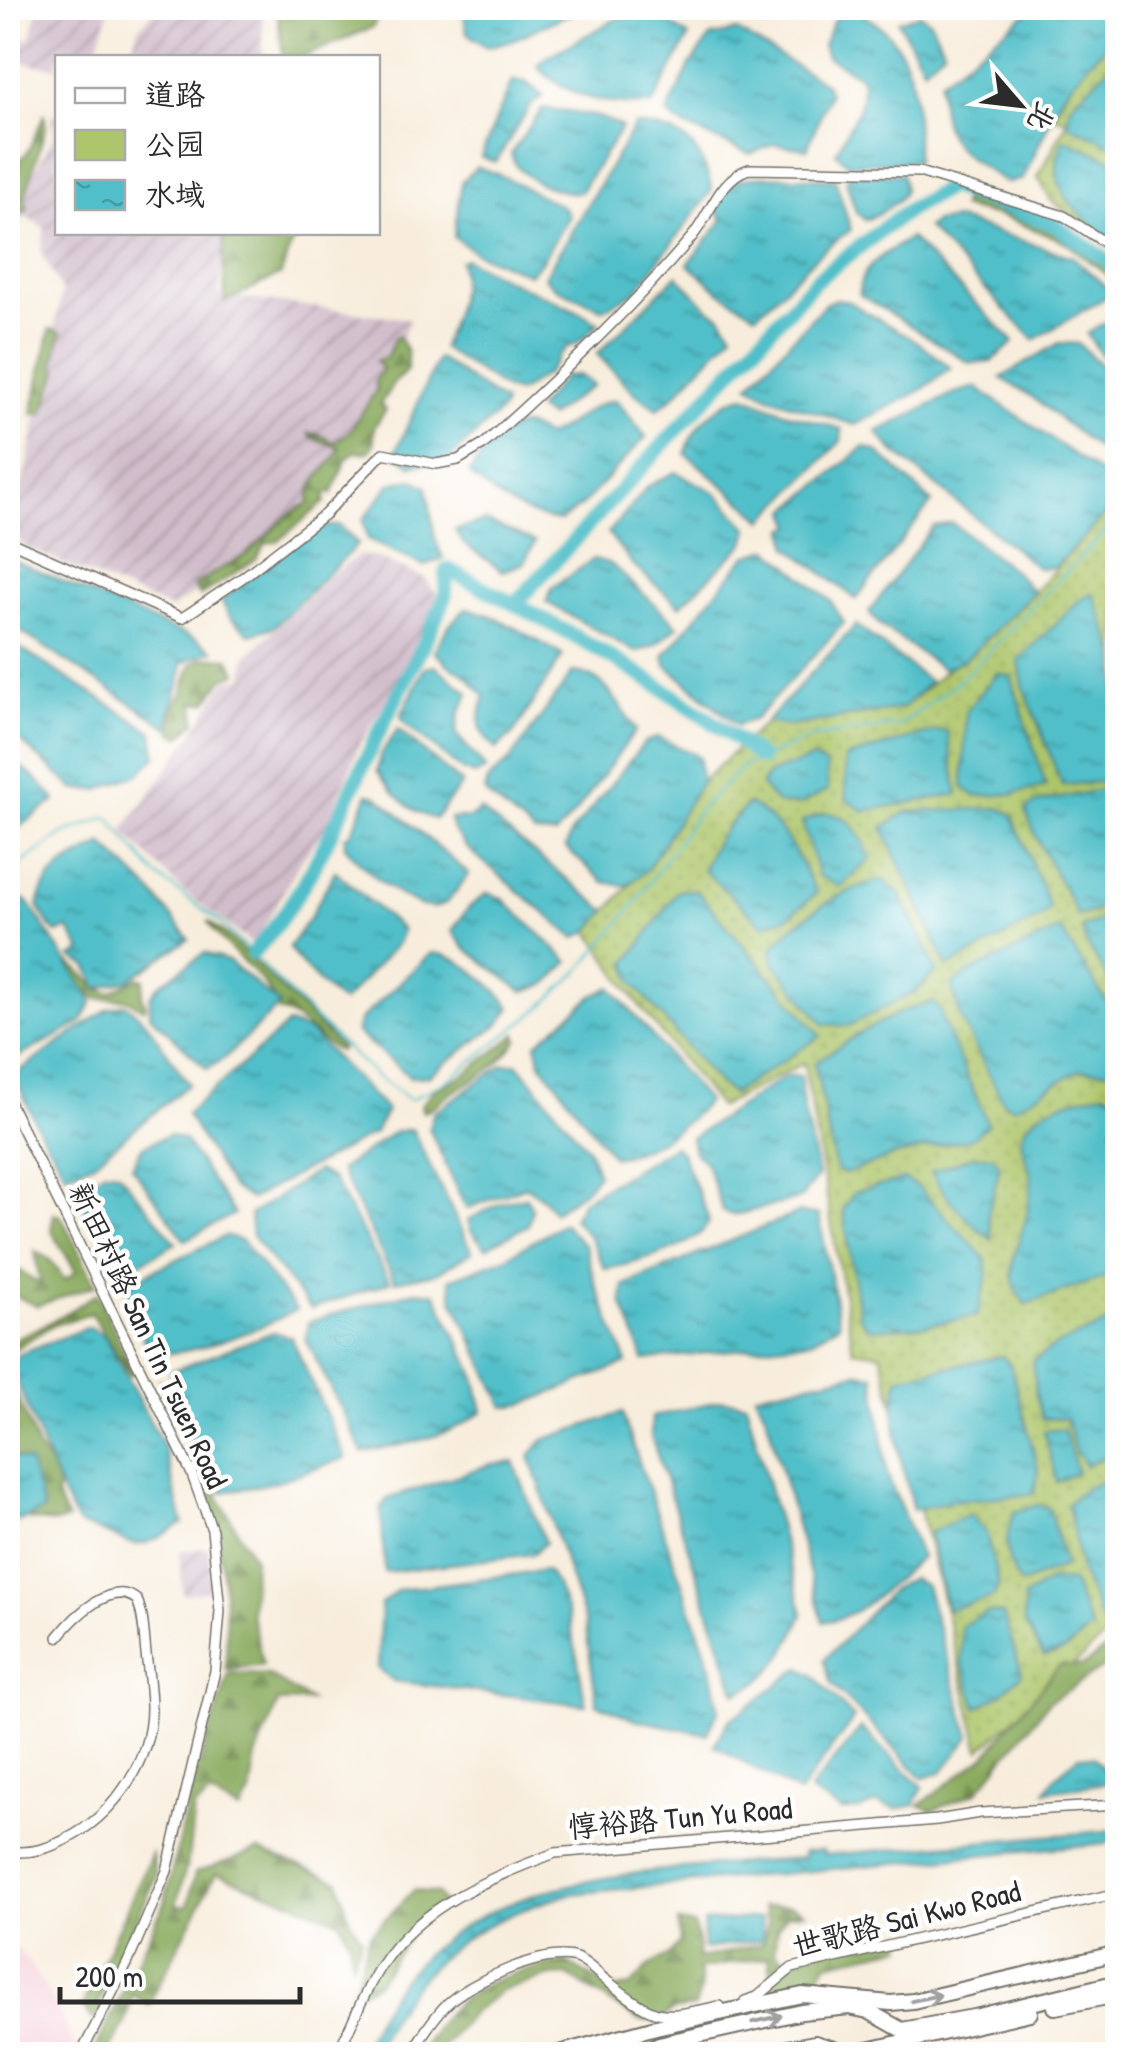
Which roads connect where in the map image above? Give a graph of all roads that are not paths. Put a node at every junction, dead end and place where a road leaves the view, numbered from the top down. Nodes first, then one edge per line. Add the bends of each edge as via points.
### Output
1 (1118, 251) edge
2 (8, 541) edge
3 (8, 1100) edge
4 (58, 1636) dead end
5 (1118, 1805) edge
6 (8, 1851) edge
7 (1118, 1893) edge
8 (1118, 1954) edge
9 (1118, 1982) edge
10 (1118, 1996) edge
11 (81, 2054) edge
12 (338, 2054) edge
13 (411, 2054) edge
14 (556, 2054) edge
15 (640, 2054) edge
16 (753, 2054) edge

1 - 2 street via 1064,216 919,172 736,173 663,270 483,445 436,464 383,453 324,514 182,618
3 - 11 street, 新田村路 San Tin Tsuen Road via 190,1472 212,1530 220,1611 215,1672 167,1871
4 - 6 street via 76,1615 115,1594 137,1600 152,1709 148,1730 129,1780 96,1820 40,1850
5 - 12 street, 惇裕路 Tun Yu Road via 555,1853 449,1901 411,1930 381,1965
7 - 13 street, 世歌路 Sai Kwo Road via 792,1968 753,2000 671,2016 641,2007 576,1958 546,1958 457,1995
14 -> 8 main road via 802,1995 914,2001
15 -> 9 main road via 802,2012 858,2007 902,2030
10 - 16 main road via 850,2054 815,2043

